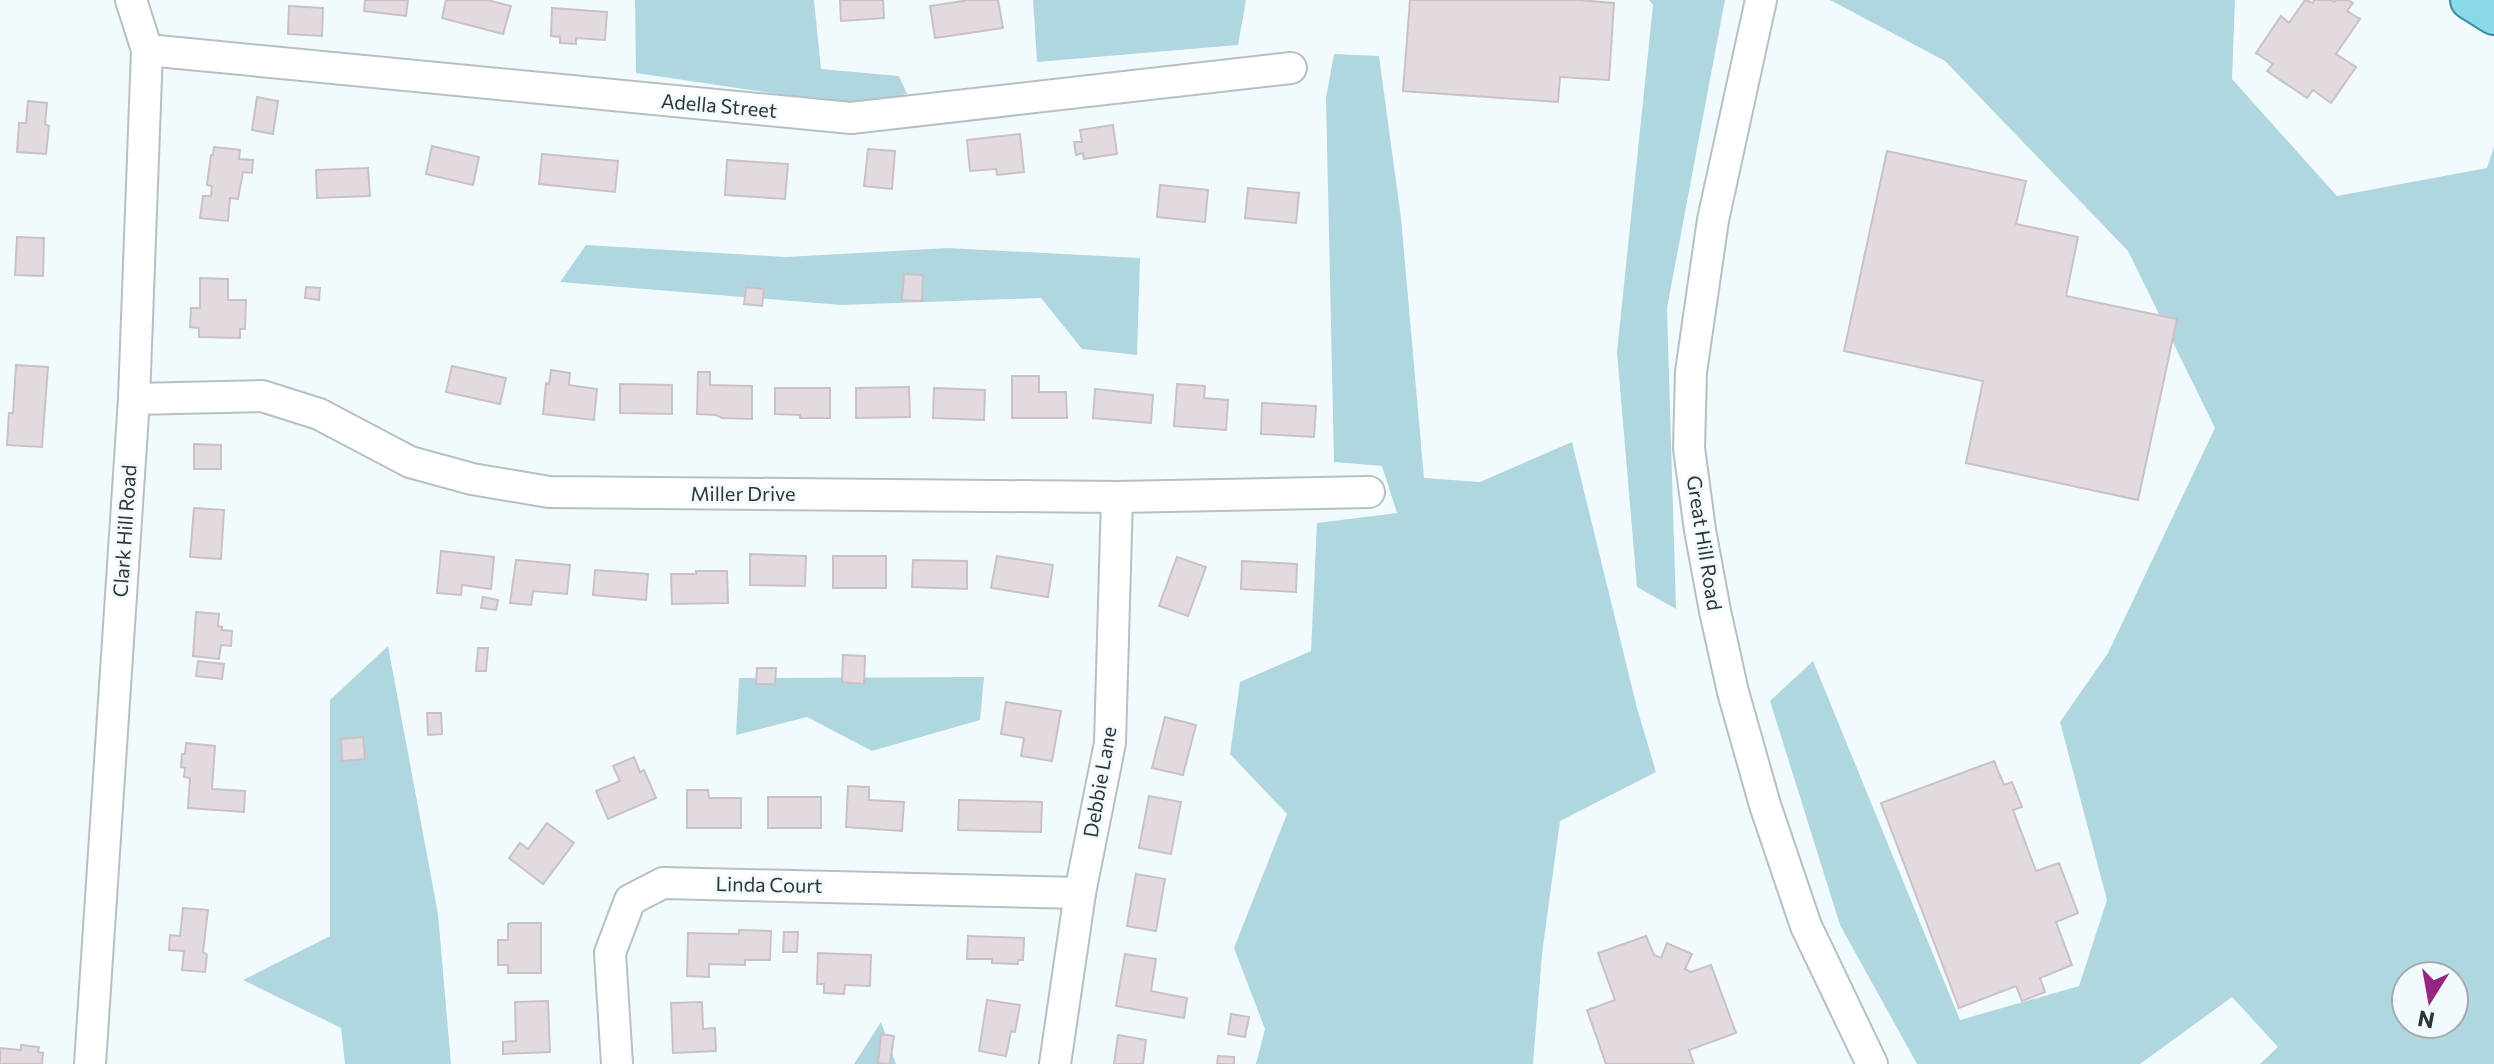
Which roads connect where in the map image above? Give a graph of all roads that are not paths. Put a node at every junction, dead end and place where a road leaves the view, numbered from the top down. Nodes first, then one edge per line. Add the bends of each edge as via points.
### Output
1 (131, 0) edge
2 (1761, 0) edge
3 (2470, 0) edge
4 (2494, 15) edge
5 (147, 50) junction
6 (1291, 68) dead end
7 (134, 399) junction
8 (1369, 492) dead end
9 (1117, 497) junction
10 (1080, 893) junction
11 (90, 1064) edge
12 (617, 1064) edge
13 (1055, 1064) edge
14 (1872, 1064) edge

1 - 5 street, Clark Hill Road
2 - 14 street, Great Hill Road via 1701,294 1689,448 1715,611 1765,805 1806,926
3 - 4 main road
5 - 6 street, Adella Street via 851,118
5 - 7 street, Clark Hill Road
7 - 9 street, Miller Drive via 262,396 319,414 410,462 549,492
7 - 11 street, Clark Hill Road
8 - 9 street, Miller Drive
9 - 10 street, Debbie Lane via 1110,743
10 - 12 street, Linda Court via 663,883 630,900 610,953
10 - 13 street, Debbie Lane

